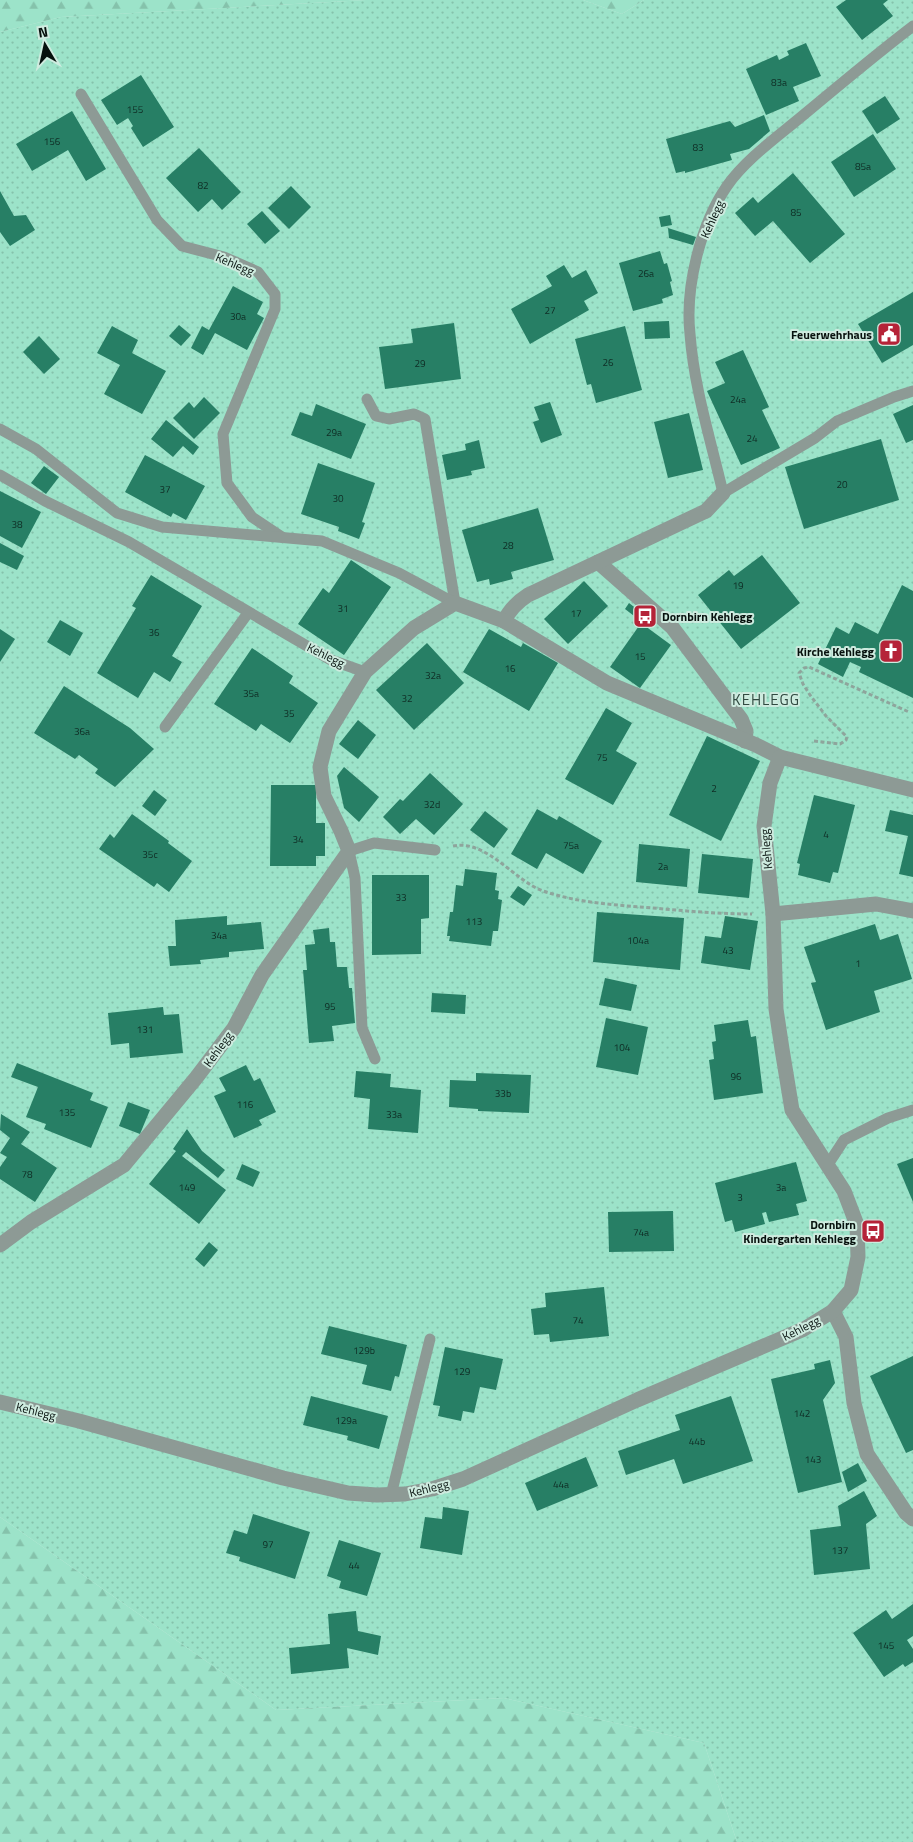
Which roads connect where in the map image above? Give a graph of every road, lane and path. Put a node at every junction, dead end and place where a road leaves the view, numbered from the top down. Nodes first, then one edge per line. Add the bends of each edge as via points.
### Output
1 (913, 26) edge
2 (81, 94) dead end
3 (913, 391) edge
4 (367, 399) dead end
5 (0, 429) edge
6 (0, 475) edge
7 (723, 494) junction
8 (282, 537) junction
9 (598, 562) junction
10 (455, 603) junction
11 (248, 613) junction
12 (504, 621) junction
13 (365, 672) junction
14 (909, 712) dead end
15 (166, 727) dead end
16 (745, 741) junction
17 (811, 741) dead end
18 (780, 757) junction
19 (913, 790) edge
20 (435, 850) joint
21 (348, 851) junction
22 (913, 911) edge
23 (773, 914) junction
24 (374, 1059) dead end
25 (913, 1110) edge
26 (827, 1166) junction
27 (0, 1245) edge
28 (833, 1311) junction
29 (430, 1339) dead end
30 (0, 1402) edge
31 (391, 1495) junction
32 (913, 1519) edge

1 - 7 lane, Kehlegg via 752,159 727,186 708,220 696,258 689,332
2 - 8 lane, Kehlegg via 163,227 182,246 224,257 258,272 275,294 275,309 223,434 227,483 252,517
3 - 7 lane via 837,421
4 - 10 lane via 376,416 390,419 414,414 425,419
5 - 8 lane, Kehlegg via 36,449 116,513 162,528
6 - 11 lane, Kehlegg via 129,542
7 - 9 street via 706,511
8 - 10 lane, Kehlegg via 322,541 399,574
9 - 12 street via 528,595 517,602
9 - 16 street via 672,627 741,719 746,730
10 - 12 street, Kehlegg
10 - 13 street via 414,628
11 - 13 lane, Kehlegg via 331,660
11 - 15 lane
12 - 16 street, Kehlegg via 607,683
13 - 21 street via 329,731 320,767 324,796
14 - 17 path via 804,668 799,676 803,684 826,716 847,737 840,744
16 - 18 street, Kehlegg
18 - 19 street, Kehlegg
18 - 23 street, Kehlegg via 770,783 764,826
20 - 21 lane via 374,843
20 - 23 path via 462,845 486,853 541,890 572,899 619,906
21 - 24 lane via 355,878 362,1028
21 - 27 street, Kehlegg via 262,975 234,1028 124,1165 31,1222
22 - 23 street via 876,904
23 - 26 street, Kehlegg via 776,1009 792,1110
25 - 26 lane via 888,1118 844,1140
26 - 28 street, Kehlegg via 844,1191 857,1226 858,1257 851,1290
28 - 31 street, Kehlegg via 804,1329 462,1479 432,1489
28 - 32 street, Kehlegg via 846,1337 854,1403 867,1454
29 - 31 lane
30 - 31 street, Kehlegg via 283,1478 348,1493

